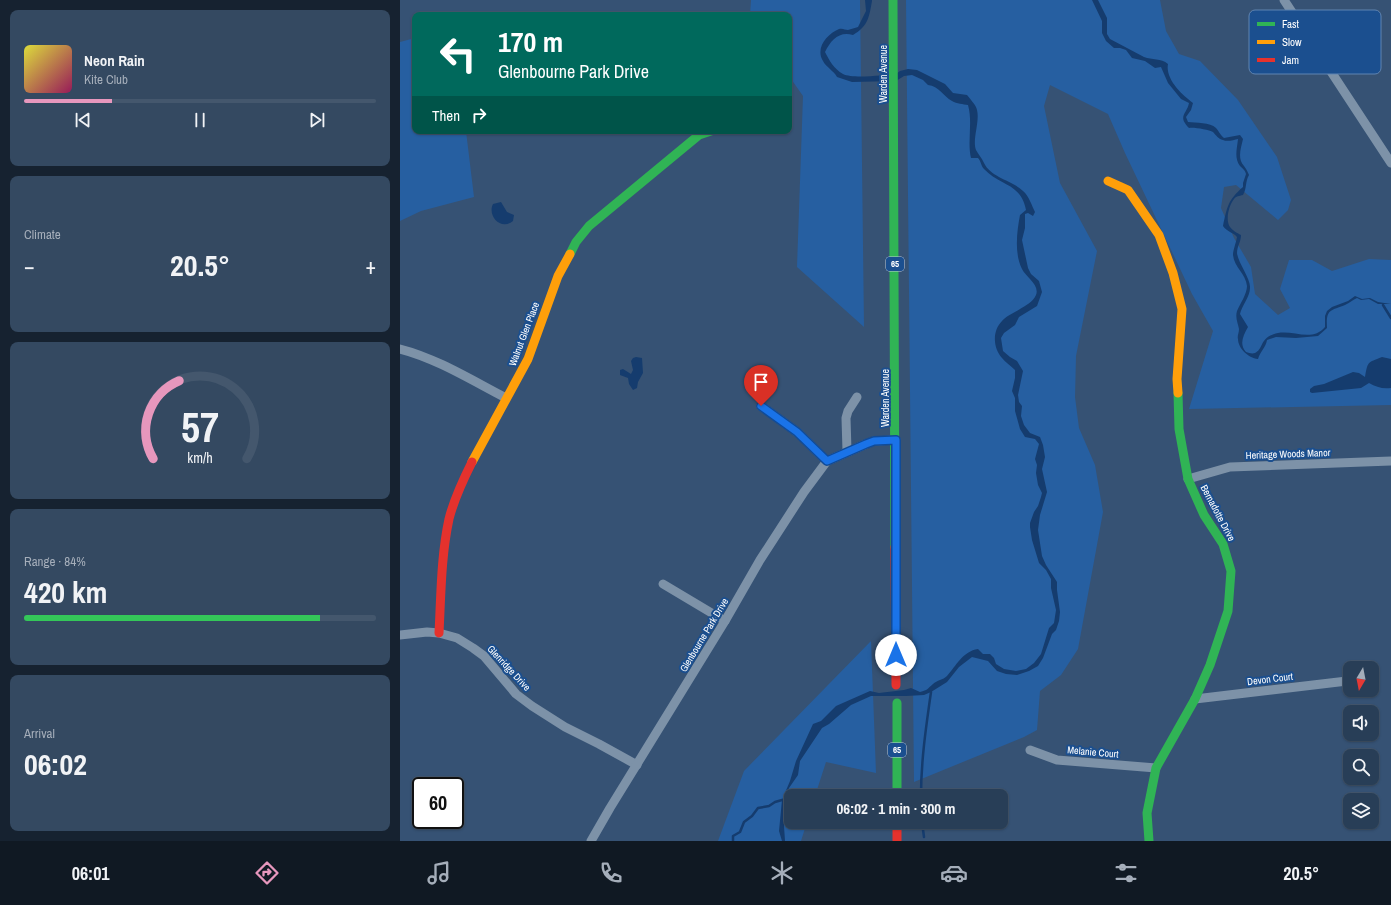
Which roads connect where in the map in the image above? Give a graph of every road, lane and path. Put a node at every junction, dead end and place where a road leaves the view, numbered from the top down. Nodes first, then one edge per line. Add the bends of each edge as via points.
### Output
1 (893, 0) edge
2 (1284, 0) edge
3 (1291, 10) edge
4 (1333, 74) edge
5 (698, 134) edge
6 (1391, 163) edge
7 (1108, 181) dead end
8 (400, 349) edge
9 (506, 398) junction
10 (857, 398) dead end
11 (761, 406) dead end
12 (896, 440) junction
13 (847, 451) junction
14 (827, 461) junction
15 (1391, 461) edge
16 (1188, 479) junction
17 (663, 584) dead end
18 (726, 621) junction
19 (439, 633) junction
20 (400, 635) edge
21 (1343, 681) edge
22 (1196, 699) junction
23 (1030, 750) dead end
24 (637, 765) junction
25 (1156, 768) junction
26 (897, 789) edge
27 (897, 829) edge
28 (591, 841) edge
29 (897, 841) edge
30 (1149, 841) edge

1 - 12 street, Warden Avenue / 65
2 - 3 street
4 - 6 street
5 - 9 street, Walnut Glen Place via 589,226 576,242 558,276 528,359
7 - 16 street, Bernadotte Drive via 1128,190 1159,235 1173,273 1182,309 1177,379 1179,428
8 - 9 street via 433,361
9 - 19 street, Walnut Glen Place via 459,488 449,519 442,568
10 - 13 street via 846,418
11 - 14 street via 797,432
12 - 13 street, Glenbourne Park Drive via 874,441
12 - 26 street, Warden Avenue / 65
13 - 14 street, Glenbourne Park Drive
14 - 18 street, Glenbourne Park Drive via 760,560
15 - 16 street, Heritage Woods Manor via 1230,467
16 - 22 street, Bernadotte Drive via 1204,515 1223,544 1231,571 1228,611
17 - 18 street
18 - 24 street, Glenbourne Park Drive
19 - 20 street, Glenridge Drive
19 - 24 street, Glenridge Drive via 457,638 484,656 516,694 532,706 565,727
21 - 22 street, Devon Court
22 - 25 street, Bernadotte Drive
23 - 25 street, Melanie Court via 1057,760
24 - 28 street, Glenbourne Park Drive
25 - 30 street, Bernadotte Drive via 1147,813
27 - 29 street

